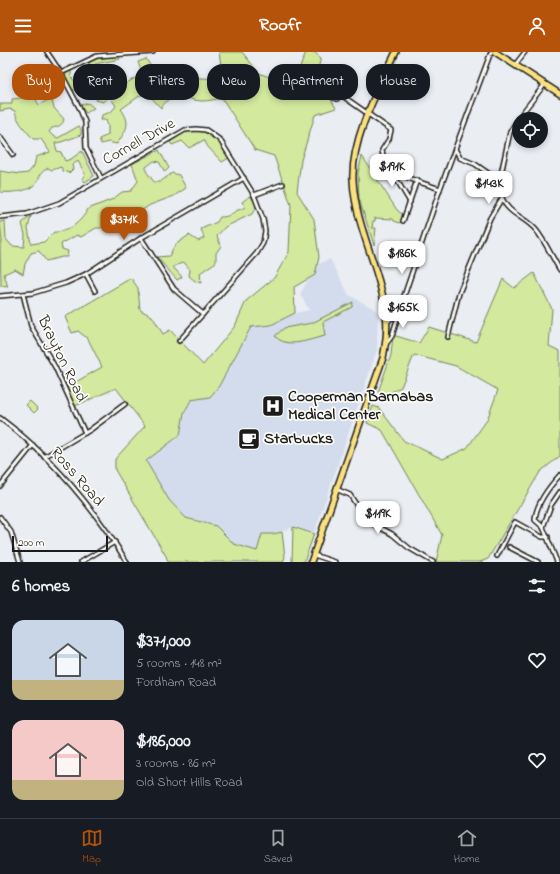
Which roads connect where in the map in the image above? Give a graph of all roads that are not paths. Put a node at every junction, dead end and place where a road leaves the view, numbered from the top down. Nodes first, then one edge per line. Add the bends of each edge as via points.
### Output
1 (47, 52) edge
2 (153, 52) edge
3 (396, 52) edge
4 (490, 52) edge
5 (495, 52) edge
6 (525, 52) edge
7 (55, 64) edge
8 (515, 65) junction
9 (65, 71) edge
10 (65, 81) edge
11 (545, 84) junction
12 (560, 94) edge
13 (350, 100) edge
14 (369, 114) junction
15 (0, 136) edge
16 (455, 149) junction
17 (13, 155) dead end
18 (394, 171) junction
19 (101, 178) junction
20 (244, 178) junction
21 (417, 180) junction
22 (501, 182) junction
23 (283, 184) dead end
24 (440, 189) junction
25 (254, 195) junction
26 (502, 198) junction
27 (410, 202) junction
28 (0, 216) edge
29 (403, 221) dead end
30 (141, 238) junction
31 (560, 270) edge
32 (86, 274) junction
33 (95, 290) dead end
34 (24, 294) junction
35 (0, 296) edge
36 (384, 304) junction
37 (401, 305) junction
38 (203, 314) junction
39 (387, 322) junction
40 (448, 337) dead end
41 (179, 341) dead end
42 (385, 344) junction
43 (125, 404) dead end
44 (0, 418) edge
45 (85, 433) junction
46 (33, 445) junction
47 (44, 457) junction
48 (560, 475) edge
49 (0, 486) edge
50 (336, 489) junction
51 (560, 492) edge
52 (0, 517) edge
53 (543, 527) junction
54 (548, 537) junction
55 (114, 542) junction
56 (509, 547) dead end
57 (314, 554) junction
58 (560, 554) edge
59 (556, 555) junction
60 (497, 556) dead end
61 (428, 561) edge
62 (20, 562) edge
63 (81, 562) edge
64 (127, 562) edge
65 (311, 562) edge
66 (335, 562) edge
67 (433, 562) edge
68 (538, 562) edge
69 (558, 562) edge

1 - 7 street
2 - 9 street via 97,56
3 - 14 main road
4 - 16 street
5 - 8 main road
6 - 8 street
8 - 11 main road
10 - 19 street via 85,122 86,148
11 - 12 main road
11 - 22 street via 510,132 504,154
13 - 14 street
14 - 18 street via 391,130 382,153
14 - 36 main road via 357,143 353,179 358,214
15 - 17 street
16 - 22 street via 460,158 476,164
16 - 24 street
18 - 21 street
18 - 27 street
19 - 20 street, Cornell Drive via 182,131 196,129 209,132 220,140
19 - 28 street, Cornell Drive via 67,198 39,210 27,214
20 - 25 street, Cornell Drive
20 - 30 street
21 - 24 street
21 - 27 street
22 - 26 street
23 - 25 street
24 - 37 street
25 - 38 street, Cornell Drive via 265,227 261,246
26 - 31 street via 510,211 536,231
26 - 40 street via 490,218 458,293
27 - 29 street
30 - 32 street
30 - 38 street via 174,289
32 - 33 street
32 - 34 street via 66,283
34 - 35 street
34 - 45 street, Brayton Road via 31,326 56,367
36 - 37 main road via 392,308
36 - 39 main road
37 - 39 street via 393,318
37 - 42 street via 392,336
38 - 41 street, Cornell Drive
39 - 42 main road
42 - 50 main road via 383,358
43 - 45 street
44 - 46 street, Ross Road
45 - 47 street
46 - 47 street, Ross Road
46 - 49 street
47 - 55 street, Ross Road via 70,484
48 - 53 street via 550,485 536,512 535,520
50 - 57 main road
50 - 61 street via 350,495 366,520 392,534
51 - 53 street via 551,505
52 - 62 street via 11,532
53 - 54 street
54 - 59 street
54 - 60 street via 542,537 515,522
55 - 63 street
55 - 64 street, Ross Road
56 - 68 street
57 - 65 main road
57 - 66 street
58 - 59 street
59 - 69 street
61 - 67 street

